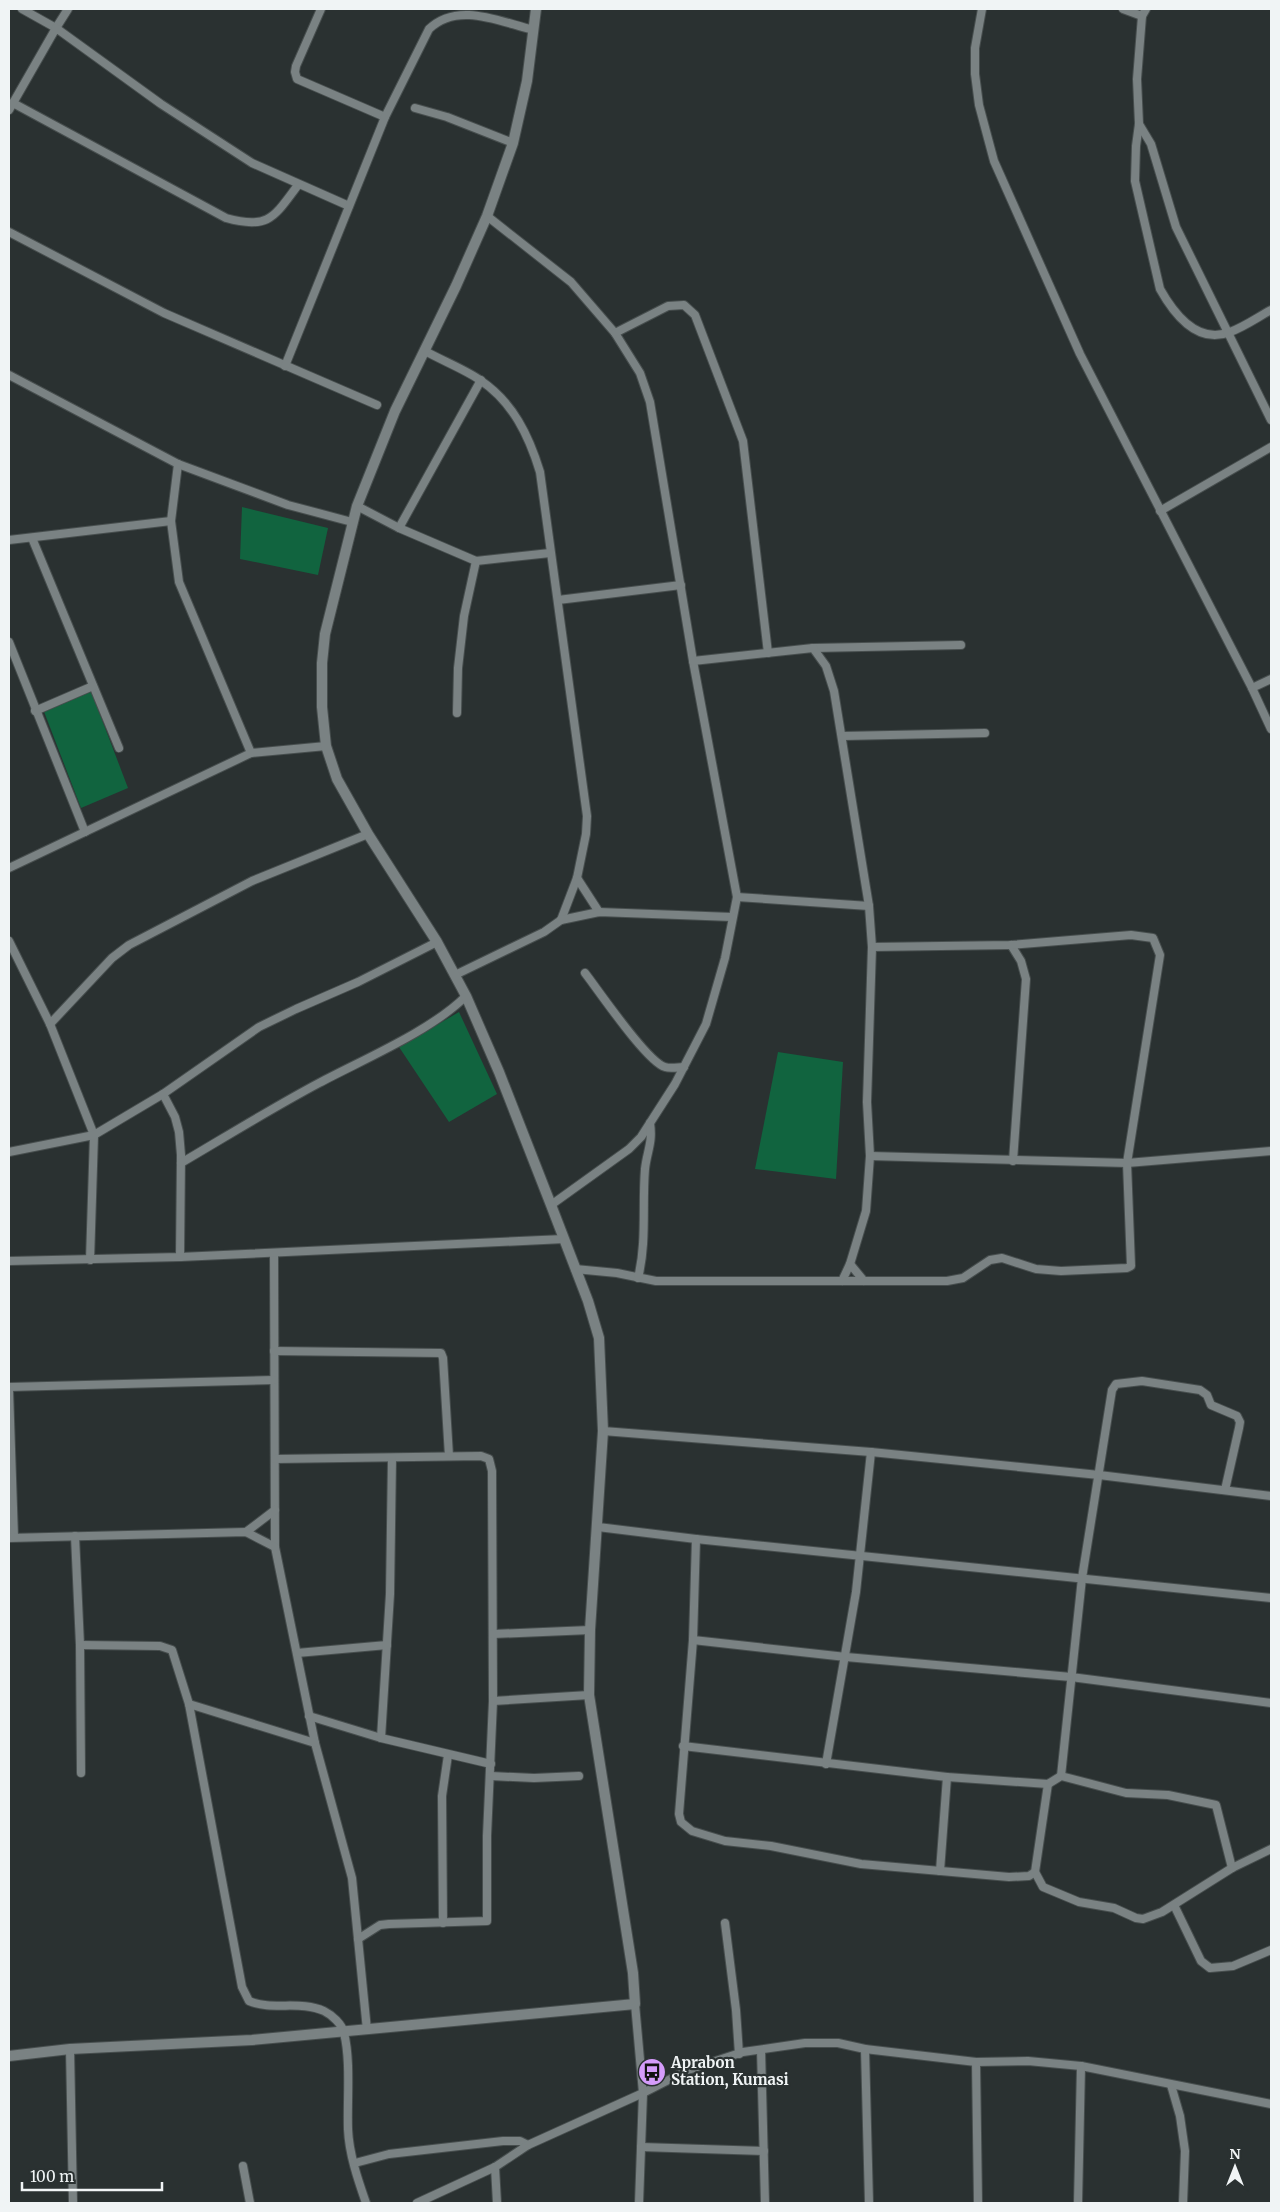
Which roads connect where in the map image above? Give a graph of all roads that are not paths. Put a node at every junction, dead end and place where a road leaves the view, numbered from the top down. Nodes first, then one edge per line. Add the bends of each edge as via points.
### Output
1 (22, 9) edge
2 (68, 9) edge
3 (322, 9) edge
4 (536, 9) edge
5 (982, 9) edge
6 (1123, 9) edge
7 (1144, 12) edge
8 (56, 28) junction
9 (534, 30) junction
10 (11, 107) edge
11 (415, 108) dead end
12 (385, 117) junction
13 (1140, 124) junction
14 (513, 143) junction
15 (298, 185) junction
16 (348, 206) junction
17 (487, 216) junction
18 (9, 232) edge
19 (1271, 310) edge
20 (1229, 332) junction
21 (615, 333) junction
22 (425, 351) junction
23 (285, 366) junction
24 (9, 375) edge
25 (480, 380) junction
26 (377, 405) dead end
27 (1271, 420) edge
28 (1271, 447) edge
29 (178, 464) junction
30 (357, 506) junction
31 (1160, 511) junction
32 (171, 521) junction
33 (352, 522) junction
34 (399, 528) junction
35 (32, 538) junction
36 (9, 540) edge
37 (550, 553) junction
38 (476, 561) junction
39 (682, 584) junction
40 (558, 600) junction
41 (9, 642) edge
42 (961, 645) dead end
43 (813, 648) junction
44 (768, 653) junction
45 (693, 661) junction
46 (1271, 679) edge
47 (93, 686) junction
48 (1252, 688) junction
49 (35, 711) junction
50 (457, 712) dead end
51 (1271, 730) edge
52 (985, 733) dead end
53 (843, 736) junction
54 (326, 746) junction
55 (118, 748) dead end
56 (251, 753) junction
57 (85, 832) junction
58 (368, 834) junction
59 (9, 868) edge
60 (577, 878) junction
61 (737, 898) junction
62 (869, 906) junction
63 (599, 912) junction
64 (732, 917) junction
65 (561, 920) junction
66 (9, 941) edge
67 (436, 942) junction
68 (1011, 945) junction
69 (872, 947) junction
70 (585, 973) dead end
71 (455, 975) junction
72 (466, 996) junction
73 (50, 1024) junction
74 (684, 1067) junction
75 (163, 1094) junction
76 (650, 1123) junction
77 (94, 1135) junction
78 (1271, 1151) edge
79 (9, 1152) edge
80 (870, 1156) junction
81 (1013, 1161) junction
82 (181, 1163) junction
83 (1127, 1163) junction
84 (551, 1205) junction
85 (564, 1239) junction
86 (274, 1253) junction
87 (180, 1258) junction
88 (90, 1260) junction
89 (9, 1261) edge
90 (850, 1264) junction
91 (575, 1270) junction
92 (638, 1278) junction
93 (842, 1281) junction
94 (864, 1281) junction
95 (274, 1351) junction
96 (274, 1380) junction
97 (9, 1388) edge
98 (603, 1431) junction
99 (871, 1452) junction
100 (449, 1456) junction
101 (392, 1458) junction
102 (275, 1459) junction
103 (1098, 1474) junction
104 (1225, 1490) junction
105 (1271, 1496) edge
106 (275, 1510) junction
107 (598, 1527) junction
108 (246, 1532) junction
109 (75, 1536) junction
110 (11, 1538) edge
111 (696, 1540) junction
112 (275, 1547) junction
113 (859, 1556) junction
114 (1082, 1578) junction
115 (1271, 1598) edge
116 (590, 1630) junction
117 (494, 1634) junction
118 (693, 1640) junction
119 (80, 1645) junction
120 (387, 1645) junction
121 (296, 1653) junction
122 (846, 1657) junction
123 (1071, 1677) junction
124 (590, 1695) junction
125 (493, 1701) junction
126 (1271, 1703) edge
127 (189, 1704) junction
128 (309, 1716) junction
129 (381, 1738) junction
130 (315, 1743) junction
131 (684, 1746) junction
132 (448, 1755) junction
133 (491, 1764) junction
134 (826, 1764) junction
135 (81, 1773) dead end
136 (491, 1776) junction
137 (579, 1776) dead end
138 (1061, 1776) junction
139 (947, 1777) junction
140 (1048, 1784) junction
141 (1271, 1849) edge
142 (1232, 1868) junction
143 (940, 1871) junction
144 (1035, 1872) junction
145 (1174, 1905) junction
146 (443, 1923) junction
147 (725, 1923) dead end
148 (358, 1939) junction
149 (1271, 1950) edge
150 (635, 2004) junction
151 (367, 2030) junction
152 (344, 2032) junction
153 (70, 2049) junction
154 (865, 2049) junction
155 (761, 2050) junction
156 (739, 2054) junction
157 (9, 2056) edge
158 (976, 2062) junction
159 (1081, 2066) junction
160 (1171, 2085) junction
161 (643, 2093) junction
162 (1271, 2104) edge
163 (528, 2145) junction
164 (641, 2147) junction
165 (764, 2151) junction
166 (354, 2163) junction
167 (243, 2166) dead end
168 (495, 2167) junction
169 (73, 2203) edge
170 (250, 2203) edge
171 (366, 2203) edge
172 (417, 2203) edge
173 (497, 2203) edge
174 (639, 2203) edge
175 (765, 2203) edge
176 (869, 2203) edge
177 (978, 2203) edge
178 (1078, 2203) edge
179 (1183, 2203) edge

1 - 8 street
2 - 8 street
3 - 12 street via 296,66 297,79
4 - 9 street
5 - 31 street via 975,48 975,74 979,105 994,161 1080,354
6 - 7 street
7 - 13 street via 1137,79
8 - 10 street
8 - 15 street via 161,104 244,158
9 - 12 street via 466,14 439,20 429,29
9 - 14 street via 527,82
10 - 15 street via 226,218 263,222 275,215
11 - 14 street
12 - 16 street
13 - 20 street via 1151,144 1176,226
13 - 20 street via 1136,181 1160,289 1188,327 1210,335
14 - 17 street
15 - 16 street
16 - 23 street
17 - 21 street via 571,282
17 - 22 street
18 - 23 street via 164,312
19 - 20 street
20 - 27 street
21 - 39 street via 640,373 650,402
21 - 44 street via 668,306 684,305 695,315 743,441
22 - 25 street
22 - 30 street via 395,411
23 - 26 street
24 - 29 street
25 - 34 street
25 - 37 street via 504,401 518,419 535,454
28 - 31 street
29 - 32 street
29 - 33 street via 288,505
30 - 33 street
30 - 34 street
31 - 48 street
32 - 35 street
32 - 56 street via 179,582
33 - 54 street via 325,634 322,707
34 - 38 street
35 - 36 street
35 - 47 street
37 - 38 street
37 - 40 street
38 - 50 street via 464,616
39 - 40 street
39 - 45 street
40 - 60 street via 586,816 586,834
41 - 49 street
42 - 43 street
43 - 44 street
43 - 53 street via 826,666
44 - 45 street
45 - 61 street
46 - 48 street
47 - 49 street
47 - 55 street
48 - 51 street
49 - 57 street
52 - 53 street
53 - 62 street
54 - 56 street
54 - 58 street via 337,779
56 - 57 street
57 - 59 street
58 - 67 street
58 - 73 street via 252,881 129,946 112,958
60 - 63 street
60 - 65 street
61 - 62 street
61 - 64 street
62 - 69 street
63 - 64 street
63 - 65 street
64 - 74 street via 725,958 706,1024
65 - 71 street via 544,932
66 - 73 street
67 - 71 street
67 - 75 street via 259,1028
68 - 69 street
68 - 81 street via 1026,978
68 - 83 street via 1131,935 1153,938 1160,955
69 - 80 street via 866,1102
70 - 74 street via 639,1045 657,1063 664,1067
71 - 72 street
72 - 82 street via 417,1032 290,1098
72 - 84 street
73 - 77 street
74 - 76 street
75 - 77 street
75 - 82 street via 179,1132
76 - 84 street via 629,1149
76 - 92 street via 652,1137 645,1168 645,1241
77 - 79 street
77 - 88 street
78 - 83 street
80 - 81 street
80 - 90 street via 866,1212
81 - 83 street
82 - 87 street
83 - 94 street via 1132,1261 1127,1268 1036,1269 1002,1258 990,1260 963,1278 947,1281
84 - 85 street
85 - 86 street
85 - 91 street
86 - 87 street
86 - 95 street
87 - 88 street
88 - 89 street
90 - 93 street
90 - 94 street
91 - 92 street
91 - 98 street via 599,1338
92 - 93 street via 656,1281
93 - 94 street
95 - 96 street
95 - 100 street via 440,1354 443,1358
96 - 97 street
96 - 102 street
97 - 110 street
98 - 99 street
98 - 107 street
99 - 103 street
99 - 113 street
100 - 101 street
100 - 117 street via 489,1459 492,1471
101 - 102 street
101 - 120 street
102 - 106 street
103 - 104 street
103 - 104 street via 1112,1390 1116,1384 1125,1381 1142,1381 1200,1390 1207,1395 1211,1405 1238,1416 1240,1428
103 - 114 street
104 - 105 street
106 - 108 street
106 - 112 street
107 - 111 street
107 - 116 street
108 - 109 street
108 - 112 street
109 - 110 street
109 - 119 street
111 - 113 street
111 - 118 street
112 - 121 street
113 - 114 street
113 - 122 street
114 - 115 street
114 - 123 street
116 - 117 street
116 - 124 street
117 - 125 street
118 - 122 street
118 - 131 street
119 - 127 street via 160,1646 172,1650
119 - 135 street
120 - 121 street
120 - 129 street
121 - 128 street
122 - 123 street
122 - 134 street
123 - 126 street
123 - 138 street
124 - 125 street
124 - 150 street via 633,1972
125 - 133 street
127 - 130 street
127 - 152 street via 242,1987 249,2001 258,2005 308,2006 323,2010 333,2016
128 - 129 street
128 - 130 street
129 - 132 street
130 - 148 street via 352,1878
131 - 134 street
131 - 143 street via 680,1814 682,1822 692,1831 724,1842 771,1846 862,1864
132 - 133 street
132 - 146 street via 442,1796
133 - 136 street
134 - 139 street
136 - 137 street
136 - 146 street via 487,1921
138 - 140 street
138 - 142 street via 1126,1793 1168,1795 1216,1806
139 - 140 street
139 - 143 street
140 - 144 street
141 - 142 street
142 - 145 street
143 - 144 street via 1009,1877 1029,1876
144 - 145 street via 1044,1887 1079,1902 1114,1908 1136,1918 1151,1917
145 - 149 street via 1201,1961 1210,1968 1233,1966
146 - 148 street via 380,1925
147 - 156 street
148 - 151 street
150 - 151 street
150 - 161 street
151 - 152 street
152 - 153 street
152 - 166 street via 348,2131
153 - 157 street
153 - 169 street
154 - 155 street via 838,2043 805,2043
154 - 158 street
154 - 176 street
155 - 156 street
155 - 165 street
156 - 161 street via 688,2070
158 - 159 street via 1028,2061
158 - 177 street
159 - 160 street
159 - 178 street
160 - 162 street
160 - 179 street via 1185,2151
161 - 163 street
161 - 164 street
163 - 166 street via 520,2141 503,2141 389,2154
163 - 168 street
164 - 165 street
164 - 174 street
165 - 175 street
166 - 171 street
167 - 170 street
168 - 172 street
168 - 173 street

